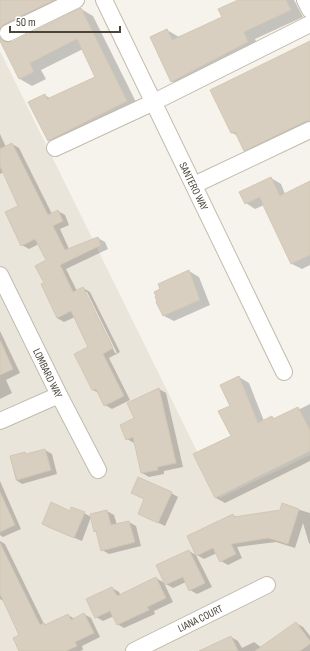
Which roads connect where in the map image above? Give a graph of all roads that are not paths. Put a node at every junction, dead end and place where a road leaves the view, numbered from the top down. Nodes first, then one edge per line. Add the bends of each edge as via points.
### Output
1 (76, 0) edge
2 (104, 0) edge
3 (305, 0) edge
4 (310, 10) edge
5 (310, 24) edge
6 (8, 33) dead end
7 (154, 102) junction
8 (310, 130) edge
9 (55, 148) dead end
10 (194, 185) junction
11 (0, 274) edge
12 (284, 372) dead end
13 (59, 395) junction
14 (0, 422) edge
15 (98, 470) dead end
16 (267, 585) dead end
17 (134, 651) edge

1 - 6 street
2 - 7 street, SANTERO WAY
3 - 4 street
5 - 7 street
7 - 9 street
7 - 10 street, SANTERO WAY
8 - 10 street
10 - 12 street, SANTERO WAY
11 - 13 street, LOMBARD WAY
13 - 14 street
13 - 15 street, LOMBARD WAY
16 - 17 street, LIANA COURT

